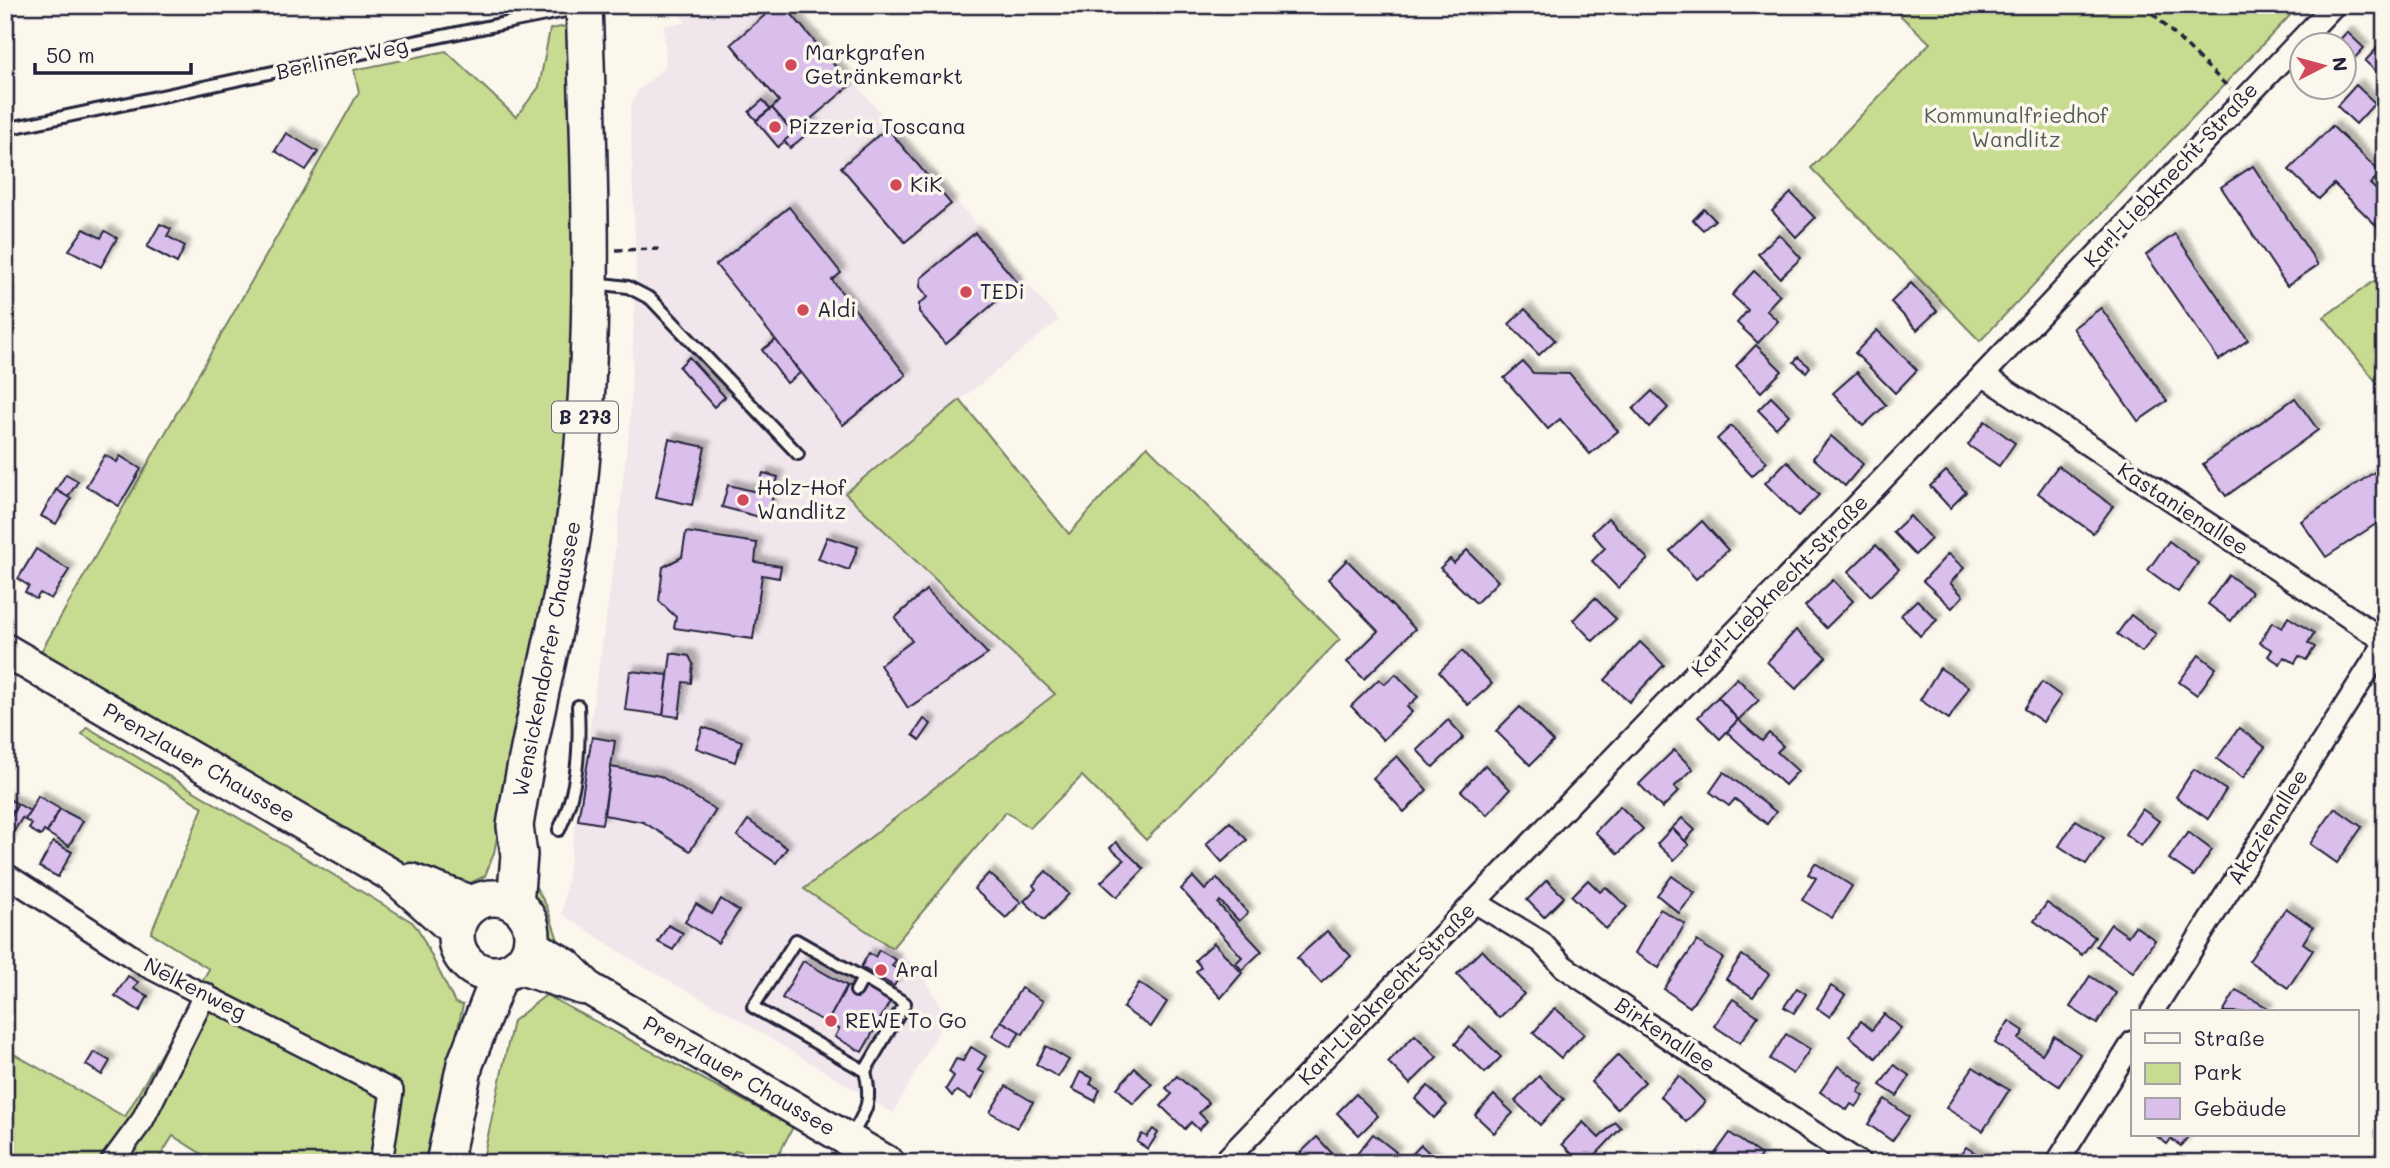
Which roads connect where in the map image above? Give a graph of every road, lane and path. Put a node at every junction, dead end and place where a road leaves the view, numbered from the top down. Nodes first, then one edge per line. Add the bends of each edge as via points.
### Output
1 (2144, 5) edge
2 (2334, 5) edge
3 (588, 6) edge
4 (2241, 100) junction
5 (5, 129) edge
6 (659, 249) dead end
7 (614, 250) dead end
8 (591, 283) junction
9 (1983, 375) junction
10 (798, 454) dead end
11 (2385, 642) edge
12 (5, 650) edge
13 (578, 706) dead end
14 (559, 830) dead end
15 (5, 874) edge
16 (1475, 902) junction
17 (483, 909) junction
18 (505, 964) junction
19 (863, 978) junction
20 (856, 991) dead end
21 (205, 994) junction
22 (2153, 1010) edge
23 (2131, 1045) edge
24 (865, 1071) junction
25 (848, 1140) junction
26 (111, 1163) edge
27 (381, 1163) edge
28 (444, 1163) edge
29 (888, 1163) edge
30 (1223, 1163) edge
31 (1860, 1163) edge
32 (2057, 1163) edge

1 - 4 path
2 - 4 street, Karl-Liebknecht-Straße
3 - 5 lane, Berliner Weg
3 - 8 main road, Wensickendorfer Chaussee / B 273
4 - 9 street, Karl-Liebknecht-Straße
6 - 7 path
8 - 10 lane via 628,287 651,299
8 - 17 main road, Wensickendorfer Chaussee / B 273 via 589,379 563,596 515,826 502,847
9 - 11 street, Kastanienallee
9 - 16 street, Karl-Liebknecht-Straße
11 - 22 street, Akazienallee
12 - 17 main road, Prenzlauer Chaussee via 393,876
13 - 14 lane via 580,743 570,807
15 - 21 street, Nelkenweg via 145,965
16 - 30 street, Karl-Liebknecht-Straße
16 - 31 street, Birkenallee via 1541,942 1563,966
17 - 18 main road via 462,957
17 - 18 main road via 530,922
18 - 25 main road, Prenzlauer Chaussee via 566,965 590,989
18 - 28 main road via 465,1064
19 - 20 lane
19 - 24 lane via 905,1003
19 - 24 lane via 796,940 753,1007
21 - 26 street via 142,1121
21 - 27 street, Nelkenweg via 392,1091
23 - 32 street
24 - 25 lane via 870,1088 868,1108
25 - 29 main road, Prenzlauer Chaussee

